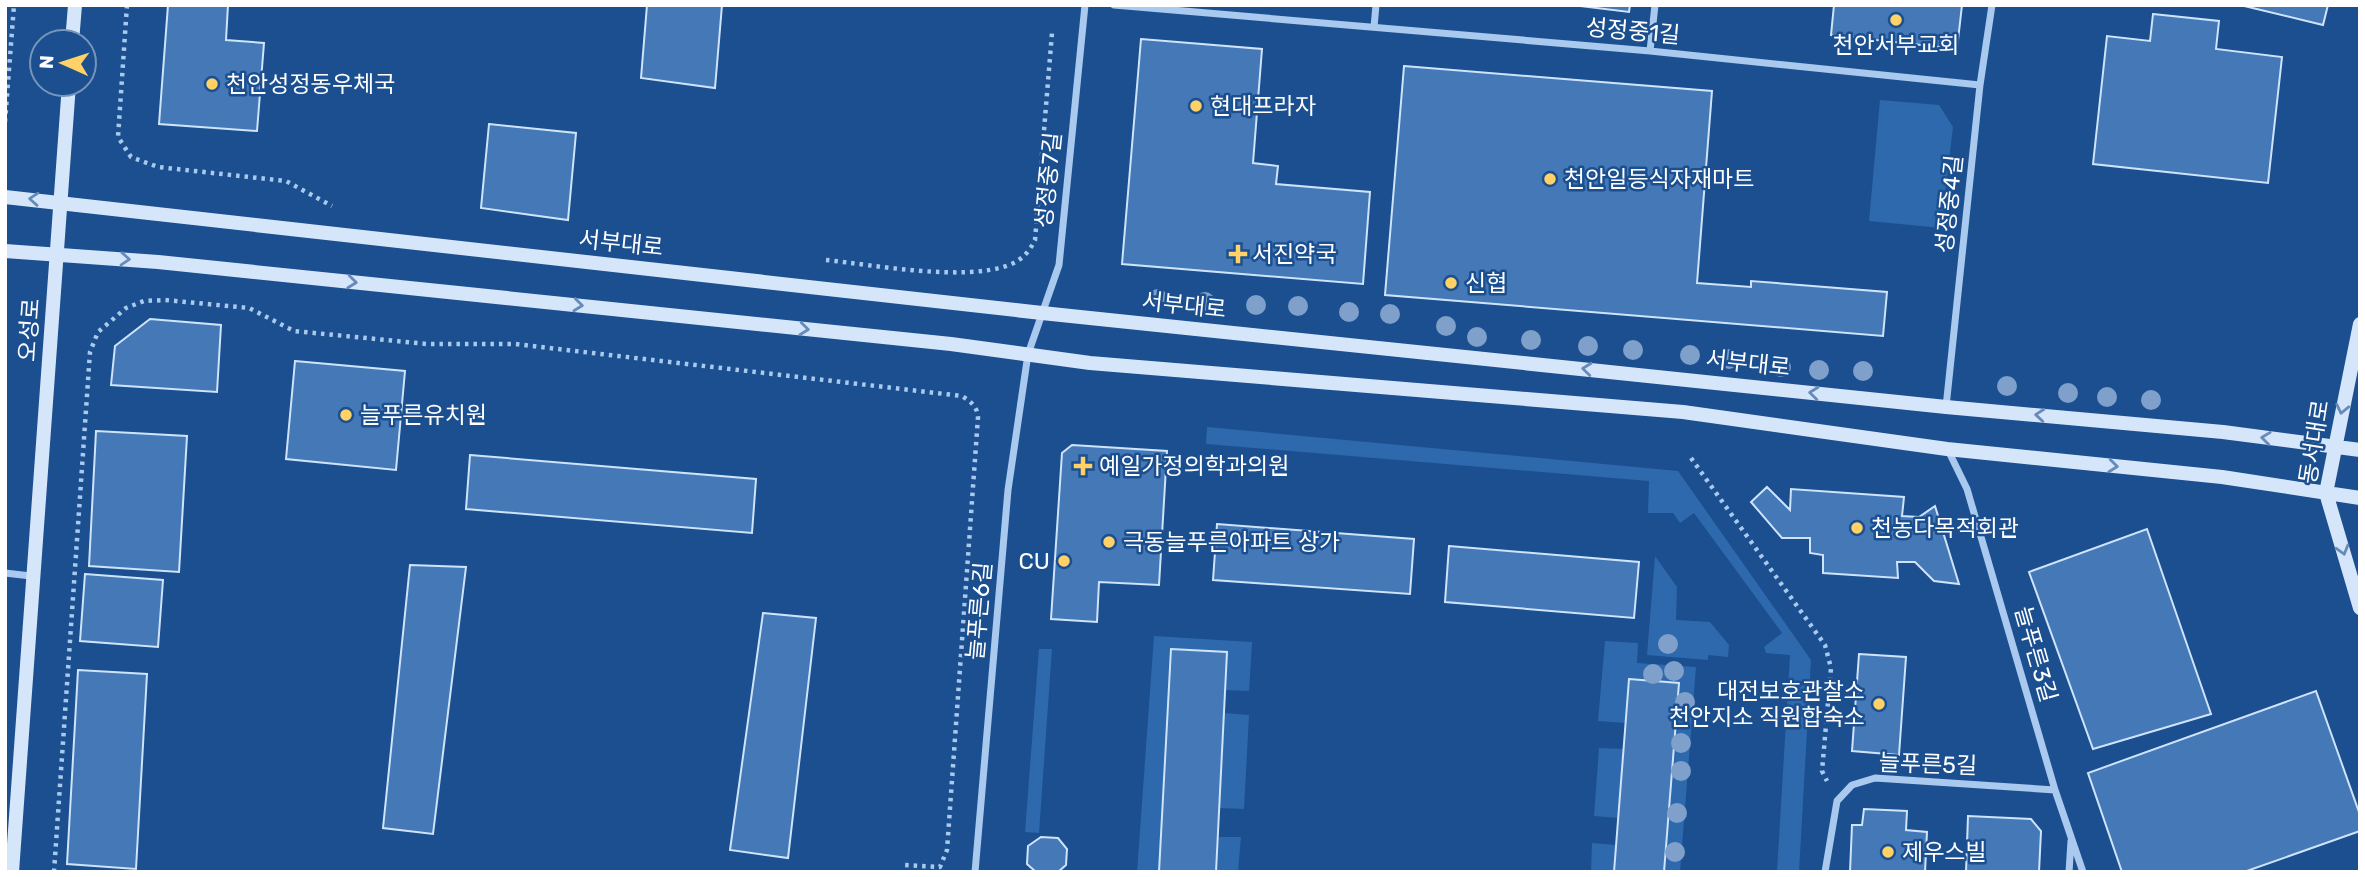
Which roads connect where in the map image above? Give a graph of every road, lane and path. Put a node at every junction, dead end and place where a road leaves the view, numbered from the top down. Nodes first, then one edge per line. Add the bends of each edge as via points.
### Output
1 (14, 5) edge
2 (75, 5) edge
3 (127, 5) edge
4 (1085, 5) edge
5 (1114, 5) edge
6 (1376, 5) edge
7 (1655, 5) edge
8 (1992, 5) edge
9 (1374, 27) junction
10 (73, 28) edge
11 (1052, 33) dead end
12 (1650, 51) junction
13 (1980, 85) junction
14 (68, 98) edge
15 (5, 122) edge
16 (5, 197) edge
17 (62, 201) junction
18 (334, 207) dead end
19 (5, 251) edge
20 (57, 255) junction
21 (822, 260) dead end
22 (1042, 313) junction
23 (2360, 324) edge
24 (1027, 354) junction
25 (1947, 407) junction
26 (2334, 446) junction
27 (1947, 449) junction
28 (2360, 450) edge
29 (1691, 458) dead end
30 (2326, 493) junction
31 (2360, 498) edge
32 (5, 573) edge
33 (31, 576) junction
34 (2360, 608) edge
35 (2055, 790) junction
36 (1837, 801) junction
37 (2071, 838) junction
38 (904, 865) dead end
39 (12, 872) edge
40 (54, 872) edge
41 (975, 872) edge
42 (1825, 872) edge
43 (2069, 872) edge
44 (2083, 872) edge

1 - 15 path
2 - 10 street
3 - 18 path via 118,137 131,157 158,167 286,181
4 - 22 street, 성정중7길 via 1059,265
5 - 9 street, 성정중1길
6 - 9 street
7 - 12 street
8 - 13 street, 성정중4길
9 - 12 street, 성정중1길
11 - 21 path via 1035,240 1028,253 1010,265 980,272
12 - 13 street, 성정중1길
13 - 25 street, 성정중4길
14 - 17 street, 오성로
17 -> 16 street, 서부대로
17 - 20 street, 오성로
17 - 22 street, 서부대로
19 - 20 street
20 -> 24 street
20 - 33 street, 오성로
22 - 24 street, 성정중7길
25 -> 22 street, 서부대로
23 -> 26 street, 동서대로
24 - 27 street via 1683,412
24 - 41 street, 늘푸른6길 via 1008,491
26 -> 25 street, 서부대로
26 - 28 street, 서부대로
26 - 30 street, 동서대로
27 -> 30 street via 2222,477
27 - 35 street, 늘푸른3길 via 1968,489
29 - 36 path via 1825,645 1831,668 1822,771
30 - 31 street
30 -> 34 street, 동서대로
32 - 33 street
33 - 39 street, 오성로
35 - 36 street, 늘푸른5길 via 1874,778 1852,785
35 - 37 street, 늘푸른3길
36 - 42 street
37 - 43 street
37 - 44 street, 늘푸른3길
38 - 40 path via 940,867 947,850 978,417 970,401 962,396 515,344 427,344 294,331 249,308 165,300 144,301 126,309 99,332 90,352

